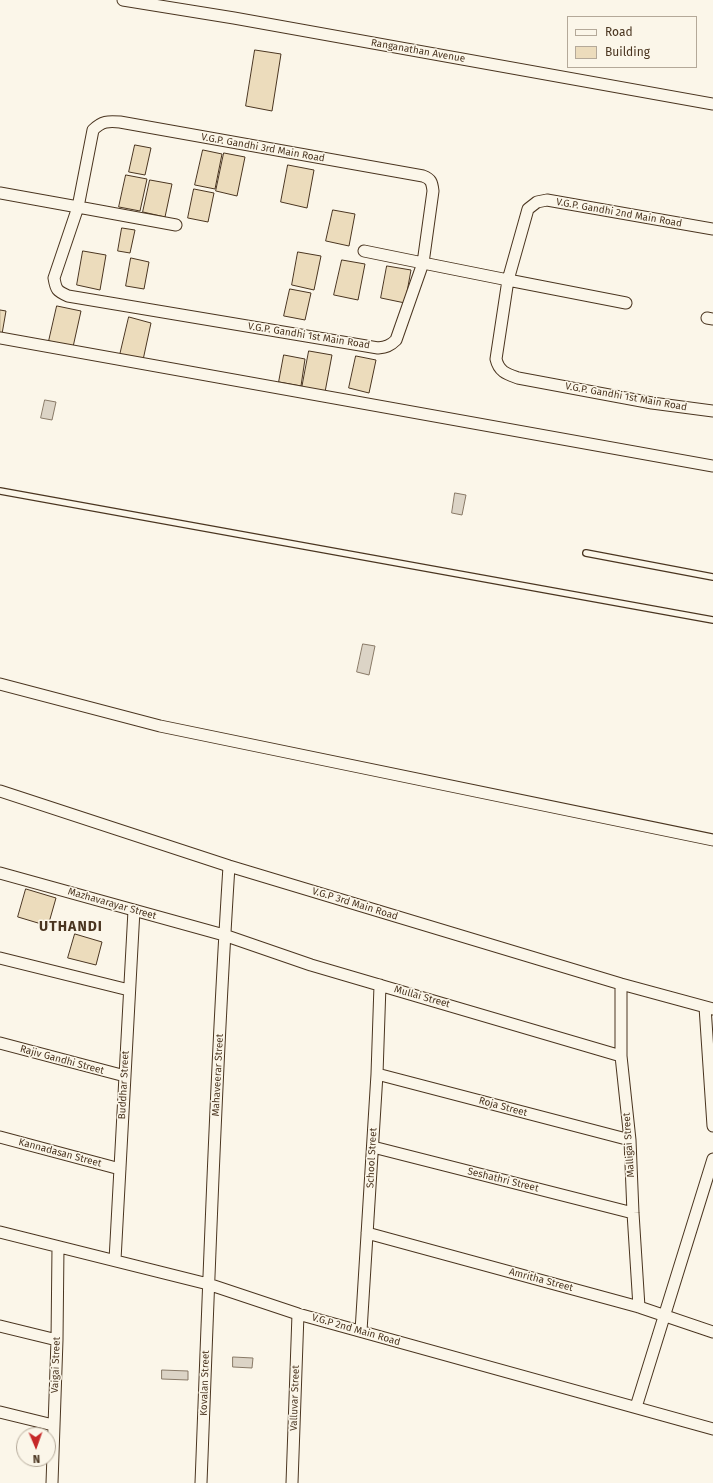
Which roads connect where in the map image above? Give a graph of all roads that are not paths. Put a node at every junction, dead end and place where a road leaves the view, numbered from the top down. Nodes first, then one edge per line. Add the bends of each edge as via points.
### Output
1 (123, 0) edge
2 (713, 104) edge
3 (0, 194) edge
4 (78, 207) junction
5 (176, 225) dead end
6 (713, 229) edge
7 (364, 251) dead end
8 (423, 263) junction
9 (508, 280) junction
10 (626, 303) dead end
11 (0, 338) edge
12 (713, 411) edge
13 (713, 466) edge
14 (0, 491) edge
15 (586, 552) dead end
16 (713, 577) edge
17 (713, 620) edge
18 (0, 684) edge
19 (0, 791) edge
20 (713, 840) edge
21 (229, 866) junction
22 (0, 873) edge
23 (134, 910) junction
24 (224, 935) junction
25 (0, 958) edge
26 (621, 984) junction
27 (380, 985) junction
28 (129, 990) junction
29 (709, 1008) edge
30 (0, 1043) edge
31 (621, 1056) junction
32 (377, 1074) junction
33 (125, 1076) junction
34 (713, 1126) edge
35 (0, 1137) edge
36 (630, 1140) junction
37 (373, 1147) junction
38 (713, 1159) edge
39 (120, 1169) junction
40 (633, 1212) junction
41 (0, 1232) edge
42 (367, 1233) junction
43 (58, 1247) junction
44 (115, 1260) junction
45 (208, 1284) junction
46 (639, 1306) junction
47 (298, 1314) junction
48 (665, 1316) junction
49 (0, 1326) edge
50 (361, 1331) junction
51 (713, 1332) edge
52 (57, 1340) junction
53 (636, 1407) junction
54 (0, 1412) edge
55 (53, 1425) junction
56 (713, 1429) edge
57 (52, 1483) edge
58 (201, 1483) edge
59 (292, 1483) edge

1 - 2 street, Ranganathan Avenue
3 - 4 street
4 - 5 street
4 - 8 street, V.G.P. Gandhi 3rd Main Road via 93,130 100,123 120,122 423,176 432,183 433,191
4 - 8 street, V.G.P. Gandhi 1st Main Road via 54,278 55,288 60,293 378,348 386,347 396,340
6 - 9 street, V.G.P. Gandhi 2nd Main Road via 547,200 537,202 528,209
7 - 8 street
8 - 9 street
9 - 10 street
9 - 12 street, V.G.P. Gandhi 1st Main Road via 496,359 504,372 518,378
11 - 13 street
14 - 17 lane
15 - 16 lane
18 - 20 street via 160,726
19 - 21 street, V.G.P 3rd Main Road
21 - 24 street, Mahaveerar Street
21 - 26 street, V.G.P 3rd Main Road
22 - 23 street, Mazhavarayar Street
23 - 24 street, Mazhavarayar Street
23 - 28 street, Buddhar Street
24 - 27 street, Mullai Street
24 - 45 street, Mahaveerar Street
25 - 28 street
26 - 29 street, V.G.P 3rd Main Road
26 - 31 street, Malligai Street
27 - 31 street, Mullai Street
27 - 32 street, School Street
28 - 33 street, Buddhar Street
29 - 34 street
30 - 33 street, Rajiv Gandhi Street
31 - 36 street, Malligai Street
32 - 36 street, Roja Street
32 - 37 street, School Street
33 - 39 street, Buddhar Street
35 - 39 street, Kannadasan Street
36 - 40 street, Malligai Street
37 - 40 street, Seshathri Street
37 - 42 street, School Street
38 - 48 street
39 - 44 street, Buddhar Street
40 - 46 street, Malligai Street
41 - 43 street, V.G.P 2nd Main Road
42 - 46 street, Amritha Street
42 - 50 street, School Street
43 - 44 street, V.G.P 2nd Main Road
43 - 52 street, Vaigai Street
44 - 45 street, V.G.P 2nd Main Road
45 - 47 street, V.G.P 2nd Main Road
45 - 58 street, Kovalan Street
46 - 48 street, Amritha Street
47 - 50 street, V.G.P 2nd Main Road
47 - 59 street, Valluvar Street
48 - 51 street, Amritha Street
48 - 53 street
49 - 52 street
50 - 53 street, V.G.P 2nd Main Road
52 - 55 street, Vaigai Street
53 - 56 street, V.G.P 2nd Main Road
54 - 55 street
55 - 57 street, Vaigai Street

